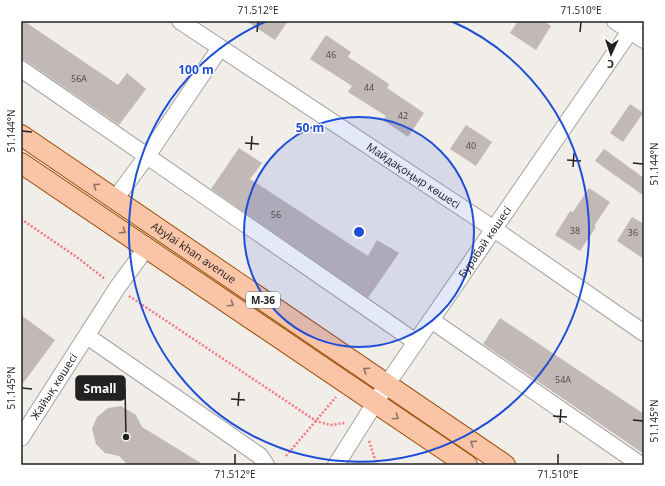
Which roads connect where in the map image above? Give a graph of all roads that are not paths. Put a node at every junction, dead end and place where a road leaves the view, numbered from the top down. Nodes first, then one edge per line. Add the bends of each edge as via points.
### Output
1 (180, 21) edge
2 (615, 21) edge
3 (634, 26) edge
4 (644, 40) edge
5 (220, 48) junction
6 (21, 69) edge
7 (21, 135) edge
8 (147, 156) junction
9 (21, 163) edge
10 (115, 199) junction
11 (494, 229) junction
12 (147, 247) junction
13 (431, 320) junction
14 (644, 333) edge
15 (87, 336) junction
16 (416, 342) junction
17 (387, 384) junction
18 (376, 403) junction
19 (26, 422) edge
20 (21, 438) edge
21 (266, 465) edge
22 (336, 465) edge
23 (467, 465) edge
24 (505, 465) edge
25 (641, 465) edge

1 - 5 street, Майдақоңыр көшесі
2 - 3 street
3 - 4 street
3 - 11 street, Бурабай көшесі
5 - 8 street
5 - 11 street, Майдақоңыр көшесі
6 - 8 street
10 -> 7 main road, Abylai khan avenue / M-36
8 - 10 street
8 - 16 street
9 -> 12 main road, Abylai khan avenue / M-36
17 -> 10 main road, Abylai khan avenue / M-36
11 - 13 street, Бурабай көшесі
11 - 14 street, Майдақоңыр көшесі
12 - 15 street, Жайық көшесі
12 -> 18 main road, Abylai khan avenue / M-36
13 - 16 street, Бурабай көшесі
13 - 25 street
15 - 19 street, Жайық көшесі
15 - 21 street via 260,456
16 - 17 street, Бурабай көшесі
17 - 18 street, Бурабай көшесі
24 -> 17 main road, Abylai khan avenue / M-36
18 - 22 street, Бурабай көшесі
18 -> 23 main road, Abylai khan avenue / M-36
19 - 20 street, Жайық көшесі

